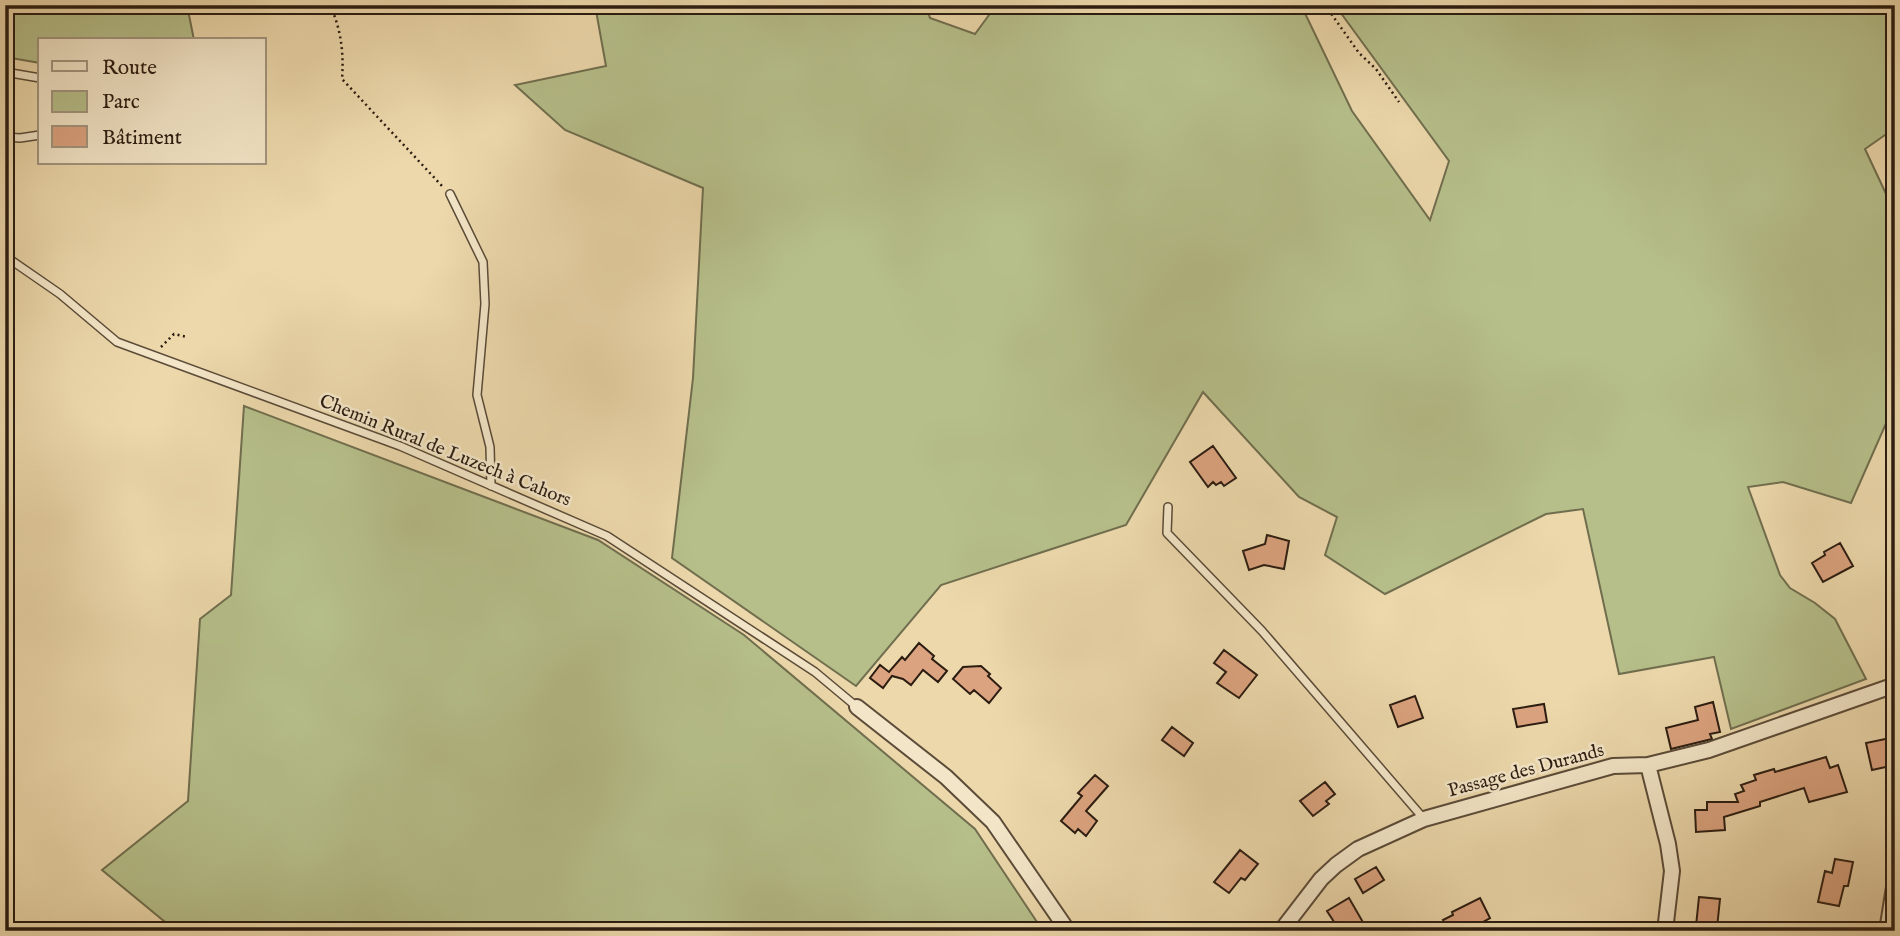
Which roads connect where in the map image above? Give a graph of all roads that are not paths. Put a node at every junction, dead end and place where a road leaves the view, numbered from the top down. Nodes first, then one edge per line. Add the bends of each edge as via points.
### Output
1 (5, 72) edge
2 (38, 78) edge
3 (38, 135) edge
4 (5, 137) edge
5 (450, 194) road end
6 (5, 256) edge
7 (491, 485) junction
8 (1168, 508) dead end
9 (1895, 685) edge
10 (857, 707) joint
11 (1648, 765) junction
12 (1424, 819) junction
13 (1895, 881) edge
14 (1069, 931) edge
15 (1281, 931) edge
16 (1665, 931) edge
17 (1887, 931) edge

1 - 2 lane
3 - 4 lane
5 - 7 lane via 483,262 485,304 477,395 491,447
6 - 7 lane, Chemin Rural de Luzech à Cahors via 117,341 400,446
7 - 10 lane, Chemin Rural de Luzech à Cahors via 607,536 815,672
8 - 12 lane via 1167,533 1262,631
9 - 11 street, Passage des Durands via 1729,744
10 - 14 street via 993,821
11 - 12 street, Passage des Durands via 1613,766
11 - 16 street via 1672,871
12 - 15 street, Passage des Durands via 1358,849 1336,865
13 - 17 street

